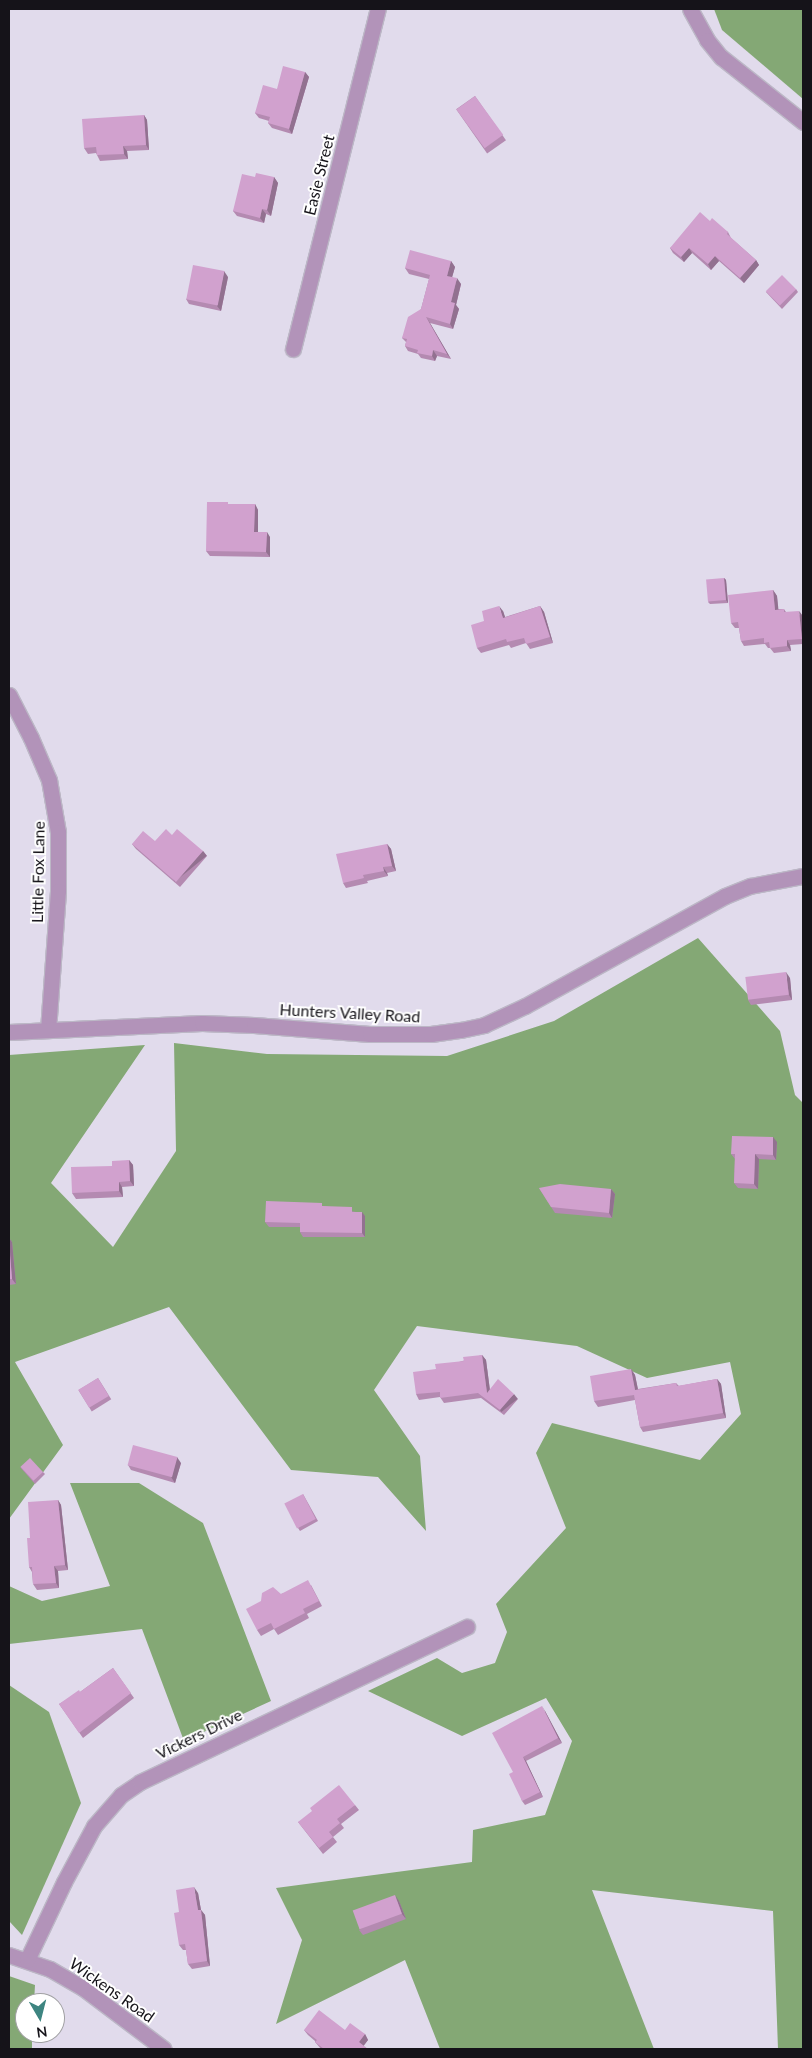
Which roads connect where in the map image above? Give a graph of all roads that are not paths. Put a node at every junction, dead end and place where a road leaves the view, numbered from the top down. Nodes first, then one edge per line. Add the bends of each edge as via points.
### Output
1 (378, 9) edge
2 (690, 9) edge
3 (803, 122) edge
4 (292, 349) dead end
5 (9, 695) edge
6 (803, 876) edge
7 (48, 1030) junction
8 (9, 1032) edge
9 (467, 1627) dead end
10 (9, 1955) edge
11 (27, 1960) junction
12 (164, 2049) edge

1 - 4 street, Easie Street
2 - 3 street via 707,40 721,57
5 - 7 street, Little Fox Lane via 32,738 49,780 58,832 58,890
6 - 7 street, Hunters Valley Road via 758,884 724,896 525,1006 484,1025 461,1030 431,1034 370,1034 254,1024 202,1024
7 - 8 street, Hunters Valley Road
9 - 11 street, Vickers Drive via 140,1782 121,1795 94,1826
10 - 11 street, Wickens Road
11 - 12 street, Wickens Road via 83,1988

